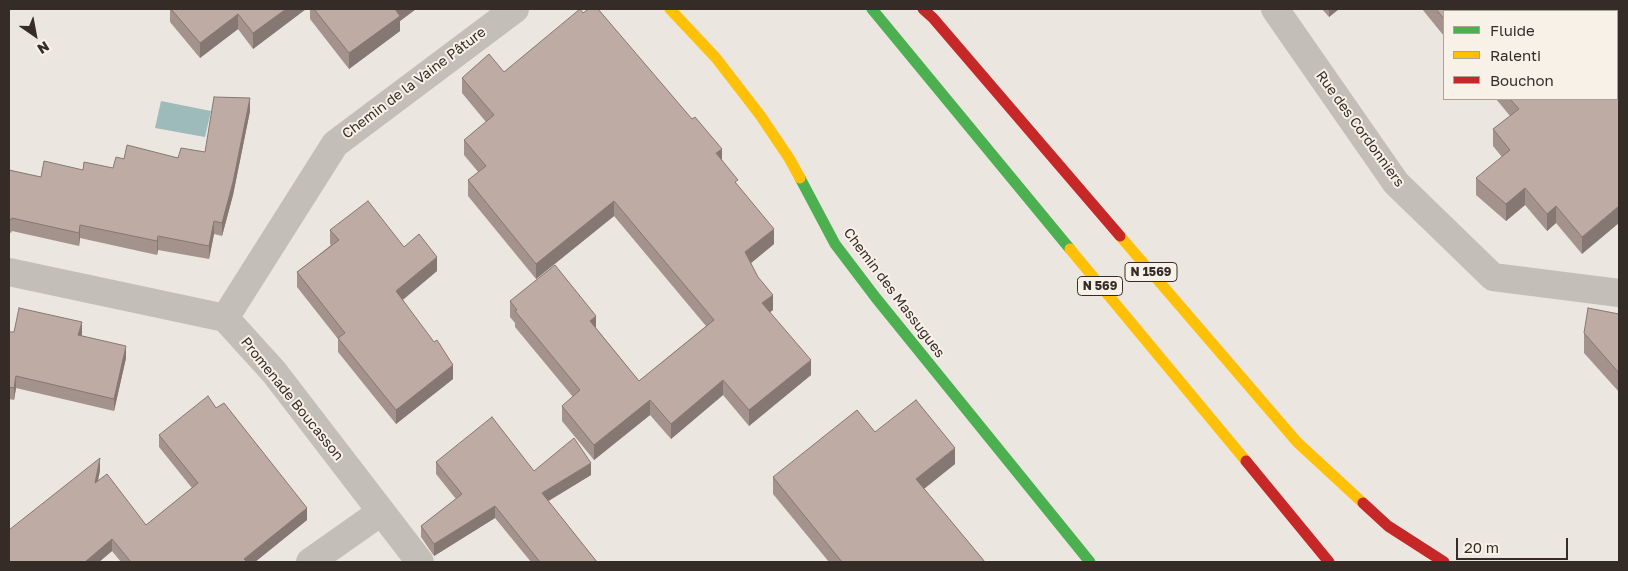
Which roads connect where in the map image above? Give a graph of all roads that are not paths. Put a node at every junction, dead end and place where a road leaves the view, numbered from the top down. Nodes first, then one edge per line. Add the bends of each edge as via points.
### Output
1 (514, 9) edge
2 (670, 9) edge
3 (872, 9) edge
4 (923, 9) edge
5 (1275, 9) edge
6 (9, 272) edge
7 (1619, 293) edge
8 (225, 318) junction
9 (381, 512) junction
10 (310, 562) edge
11 (420, 562) edge
12 (1090, 562) edge
13 (1329, 562) edge
14 (1444, 562) edge

1 - 8 street, Chemin de la Vaine Pâture via 335,144
2 - 12 main road, Chemin des Massugues via 716,58 760,114 789,158 835,244 876,298
3 - 13 main road, N 569
4 - 14 main road, N 1569 via 1297,442 1388,526
5 - 7 street, Rue des Cordonniers via 1396,183 1493,277
6 - 8 street
8 - 9 street, Promenade Boucasson via 274,372
9 - 10 street
9 - 11 street, Promenade Boucasson

